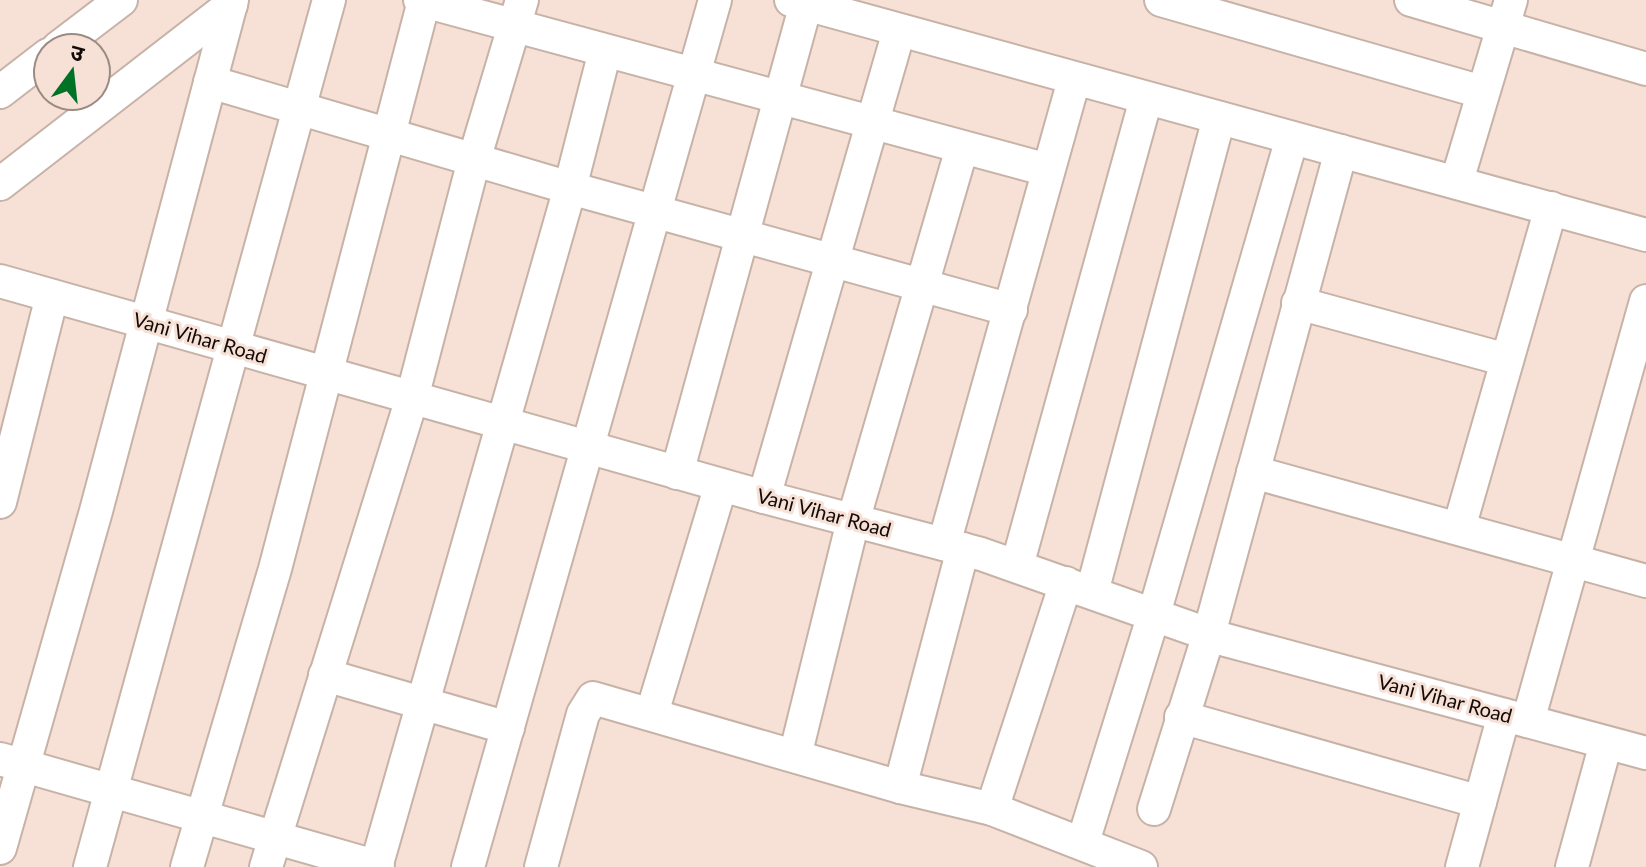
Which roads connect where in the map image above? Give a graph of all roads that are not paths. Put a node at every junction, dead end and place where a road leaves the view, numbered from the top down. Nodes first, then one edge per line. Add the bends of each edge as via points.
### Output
1 (121, 0) edge
2 (329, 0) edge
3 (422, 0) edge
4 (715, 0) edge
5 (1161, 0) edge
6 (1411, 0) edge
7 (232, 2) edge
8 (798, 2) edge
9 (519, 13) edge
10 (1507, 13) edge
11 (899, 31) junction
12 (79, 32) edge
13 (605, 51) junction
14 (32, 67) edge
15 (1646, 69) edge
16 (694, 76) junction
17 (1074, 80) junction
18 (210, 82) junction
19 (0, 92) edge
20 (1482, 92) junction
21 (1146, 99) junction
22 (780, 100) junction
23 (301, 109) junction
24 (1219, 118) junction
25 (873, 124) junction
26 (388, 134) junction
27 (1292, 138) junction
28 (962, 148) junction
29 (1341, 151) junction
30 (474, 160) junction
31 (1048, 170) junction
32 (1457, 181) junction
33 (0, 184) edge
34 (570, 188) junction
35 (1551, 208) junction
36 (656, 211) junction
37 (744, 235) junction
38 (1646, 235) edge
39 (832, 259) junction
40 (0, 281) edge
41 (922, 285) junction
42 (52, 296) junction
43 (1646, 301) edge
44 (1298, 303) junction
45 (1011, 310) junction
46 (145, 323) junction
47 (234, 348) junction
48 (1507, 360) junction
49 (327, 374) junction
50 (412, 398) junction
51 (501, 423) junction
52 (590, 448) junction
53 (1253, 472) junction
54 (677, 473) junction
55 (721, 485) junction
56 (764, 497) junction
57 (0, 502) edge
58 (853, 521) junction
59 (1459, 528) junction
60 (954, 547) junction
61 (1573, 561) junction
62 (1017, 566) junction
63 (1646, 581) edge
64 (1079, 588) junction
65 (1154, 614) junction
66 (1209, 634) junction
67 (325, 675) junction
68 (423, 703) junction
69 (652, 713) junction
70 (1181, 717) junction
71 (1516, 718) junction
72 (508, 728) junction
73 (1606, 743) junction
74 (1646, 753) edge
75 (795, 756) junction
76 (12, 763) edge
77 (900, 787) junction
78 (111, 791) junction
79 (1480, 802) junction
80 (992, 809) junction
81 (1154, 809) dead end
82 (202, 816) junction
83 (1083, 842) junction
84 (0, 848) edge
85 (270, 853) edge
86 (90, 867) edge
87 (187, 867) edge
88 (377, 867) edge
89 (468, 867) edge
90 (541, 867) edge
91 (1141, 867) edge
92 (1462, 867) edge
93 (1572, 867) edge

1 - 12 street
2 - 23 street
3 - 9 street
3 - 26 street
4 - 16 street
5 - 20 street
6 - 10 street
7 - 18 street
7 - 33 street
8 - 11 street
8 - 22 street
9 - 13 street
9 - 30 street
10 - 15 street
10 - 20 street
11 - 17 street
11 - 25 street
13 - 16 street
13 - 34 street
14 - 19 street
16 - 22 street
16 - 36 street
17 - 21 street
17 - 31 street
18 - 23 street
18 - 46 street
20 - 32 street
21 - 24 street
21 - 62 street
22 - 25 street
22 - 37 street
23 - 26 street
23 - 47 street
24 - 27 street
24 - 64 street
25 - 28 street
25 - 39 street
26 - 30 street
26 - 49 street
27 - 29 street
27 - 65 street
28 - 31 street
28 - 41 street
29 - 32 street
29 - 44 street
30 - 34 street
30 - 50 street
31 - 45 street
32 - 35 street
34 - 36 street
34 - 51 street
35 - 38 street
35 - 48 street
36 - 37 street
36 - 52 street
37 - 39 street
37 - 54 street
39 - 41 street
39 - 56 street
40 - 42 street, Vani Vihar Road
41 - 45 street
41 - 58 street
42 - 46 street, Vani Vihar Road
42 - 57 street
43 - 61 street
44 - 48 street
44 - 53 street
45 - 60 street
46 - 47 street, Vani Vihar Road
46 - 76 street
47 - 49 street, Vani Vihar Road
47 - 78 street
48 - 59 street
49 - 50 street, Vani Vihar Road
49 - 82 street
50 - 51 street, Vani Vihar Road
50 - 67 street
51 - 52 street, Vani Vihar Road
51 - 68 street
52 - 54 street, Vani Vihar Road
52 - 72 street
53 - 59 street
53 - 66 street
54 - 55 street, Vani Vihar Road
55 - 56 street, Vani Vihar Road
55 - 69 street
56 - 58 street, Vani Vihar Road
58 - 60 street, Vani Vihar Road
58 - 75 street
59 - 61 street
60 - 62 street, Vani Vihar Road
60 - 77 street
61 - 63 street
61 - 71 street
62 - 64 street, Vani Vihar Road
64 - 65 street, Vani Vihar Road
64 - 80 street
65 - 66 street, Vani Vihar Road
65 - 83 street
66 - 70 street
66 - 71 street, Vani Vihar Road
67 - 68 street
67 - 85 street
68 - 72 street
68 - 88 street
69 - 75 street
69 - 90 street via 603,699 587,703
70 - 79 street
70 - 81 street
71 - 73 street, Vani Vihar Road
71 - 79 street
72 - 89 street
73 - 74 street, Vani Vihar Road
73 - 93 street
75 - 77 street
76 - 78 street
76 - 84 street
77 - 80 street
78 - 82 street
78 - 86 street
79 - 92 street
80 - 83 street
82 - 85 street
82 - 87 street
83 - 91 street
85 - 88 street

